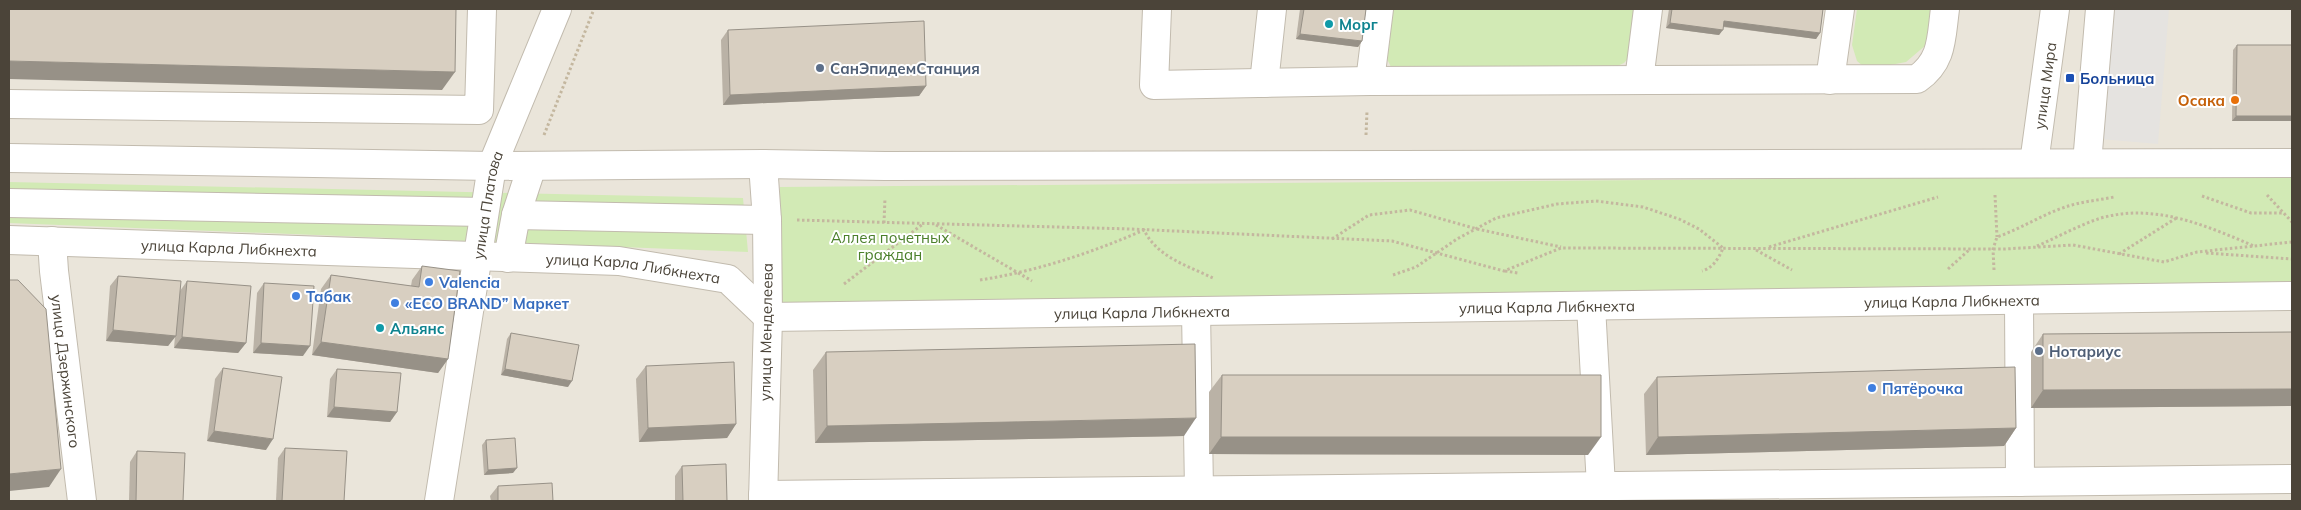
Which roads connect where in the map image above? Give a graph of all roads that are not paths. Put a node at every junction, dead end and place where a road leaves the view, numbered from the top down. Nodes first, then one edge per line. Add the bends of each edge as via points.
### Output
1 (482, 9) edge
2 (557, 9) edge
3 (1157, 9) edge
4 (1272, 9) edge
5 (1379, 9) edge
6 (1648, 9) edge
7 (1840, 9) edge
8 (1945, 9) edge
9 (2055, 9) edge
10 (2100, 9) edge
11 (1639, 80) junction
12 (1830, 80) junction
13 (1370, 81) junction
14 (1264, 83) junction
15 (9, 104) edge
16 (9, 158) edge
17 (2034, 163) junction
18 (2087, 163) junction
19 (2292, 163) edge
20 (763, 164) junction
21 (492, 166) junction
22 (532, 166) junction
23 (9, 203) edge
24 (484, 212) junction
25 (516, 215) junction
26 (766, 220) junction
27 (9, 240) edge
28 (52, 241) junction
29 (478, 256) junction
30 (508, 258) junction
31 (2292, 296) edge
32 (2007, 300) junction
33 (1591, 306) junction
34 (1196, 311) junction
35 (768, 317) junction
36 (2292, 479) edge
37 (2020, 482) junction
38 (1601, 486) junction
39 (1199, 490) junction
40 (763, 498) edge
41 (82, 501) edge
42 (439, 501) edge

1 - 15 street via 479,110
2 - 21 street, улица Платова
3 - 14 street via 1154,85
4 - 14 street
5 - 13 street
6 - 11 street
7 - 12 street
8 - 12 street via 1938,55 1928,71 1917,79
9 - 17 street, улица Мира
10 - 18 street
11 - 12 street
11 - 13 street
13 - 14 street
16 - 21 street
17 - 18 street
17 - 20 street
18 - 19 street
20 - 22 street
20 - 26 street, улица Менделеева
21 - 22 street
21 - 24 street, улица Платова
22 - 25 street, улица Платова
23 - 24 street
24 - 29 street, улица Платова
25 - 26 street
25 - 30 street, улица Платова
26 - 35 street, улица Менделеева
27 - 28 street, улица Карла Либкнехта
28 - 29 street, улица Карла Либкнехта
28 - 41 street, улица Дзержинского
29 - 30 street, улица Карла Либкнехта
29 - 42 street, улица Платова
30 - 35 street, улица Карла Либкнехта via 618,261 728,279
31 - 32 street, улица Карла Либкнехта
32 - 33 street, улица Карла Либкнехта
32 - 37 street
33 - 34 street, улица Карла Либкнехта
33 - 38 street
34 - 35 street, улица Карла Либкнехта
34 - 39 street
35 - 40 street, улица Менделеева
36 - 37 street
37 - 38 street
38 - 39 street
39 - 40 street

